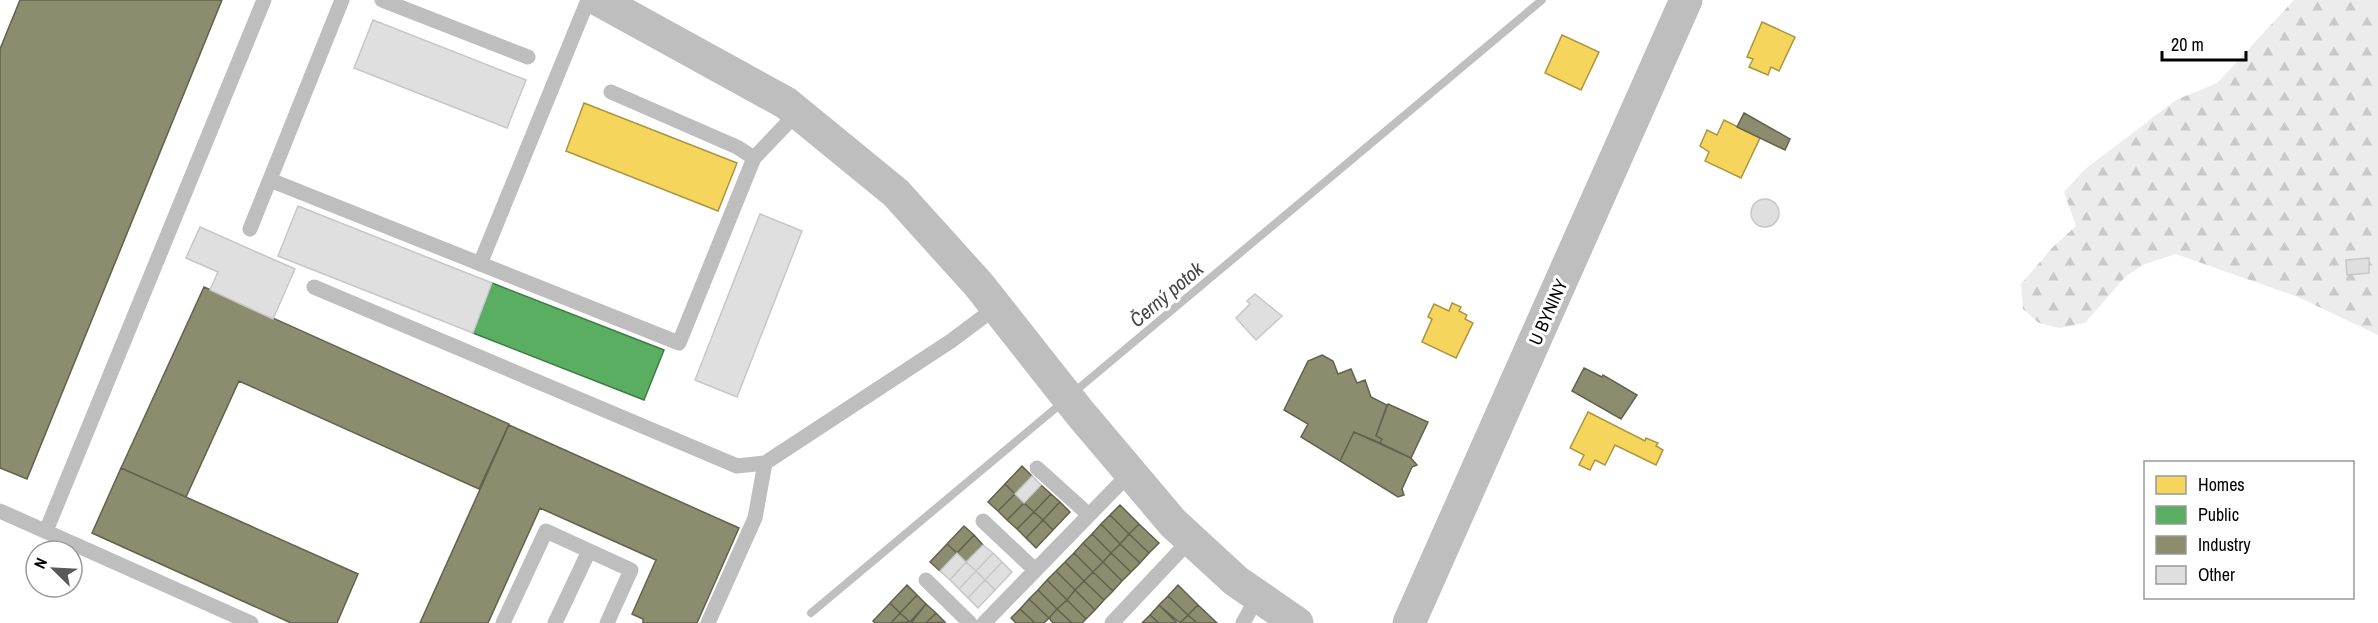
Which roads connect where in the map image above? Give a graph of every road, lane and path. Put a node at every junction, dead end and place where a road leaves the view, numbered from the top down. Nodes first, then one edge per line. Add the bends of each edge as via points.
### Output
1 (264, 0) edge
2 (342, 0) edge
3 (382, 0) edge
4 (588, 0) edge
5 (600, 0) edge
6 (1686, 0) edge
7 (528, 57) dead end
8 (611, 92) dead end
9 (798, 112) junction
10 (754, 158) junction
11 (270, 180) junction
12 (250, 229) dead end
13 (480, 264) junction
14 (314, 287) dead end
15 (995, 308) junction
16 (765, 462) junction
17 (1037, 468) dead end
18 (1130, 473) junction
19 (0, 511) edge
20 (1089, 515) junction
21 (983, 521) dead end
22 (45, 531) junction
23 (1191, 539) junction
24 (589, 551) junction
25 (1035, 570) junction
26 (926, 580) dead end
27 (1250, 610) edge
28 (251, 623) edge
29 (503, 623) edge
30 (555, 623) edge
31 (607, 623) edge
32 (708, 623) edge
33 (970, 623) edge
34 (984, 623) edge
35 (1112, 623) edge
36 (1297, 623) edge
37 (1409, 623) edge

1 - 22 lane
2 - 11 lane
3 - 7 lane
4 - 13 lane
5 - 9 street
6 - 37 street, U BYNINY
8 - 10 lane
9 - 10 lane
9 - 15 street via 896,193
10 - 13 lane via 679,343
11 - 12 lane
11 - 13 lane
14 - 16 lane via 737,466
15 - 16 lane
15 - 18 street
16 - 32 lane via 755,518
17 - 20 lane
18 - 20 lane
18 - 23 street
19 - 22 lane
20 - 25 lane
21 - 25 lane
22 - 28 lane
23 - 27 street via 1236,580
23 - 35 lane
24 - 29 lane via 546,531
24 - 30 lane
24 - 31 lane via 631,570
25 - 34 lane
26 - 33 lane
27 - 36 street

